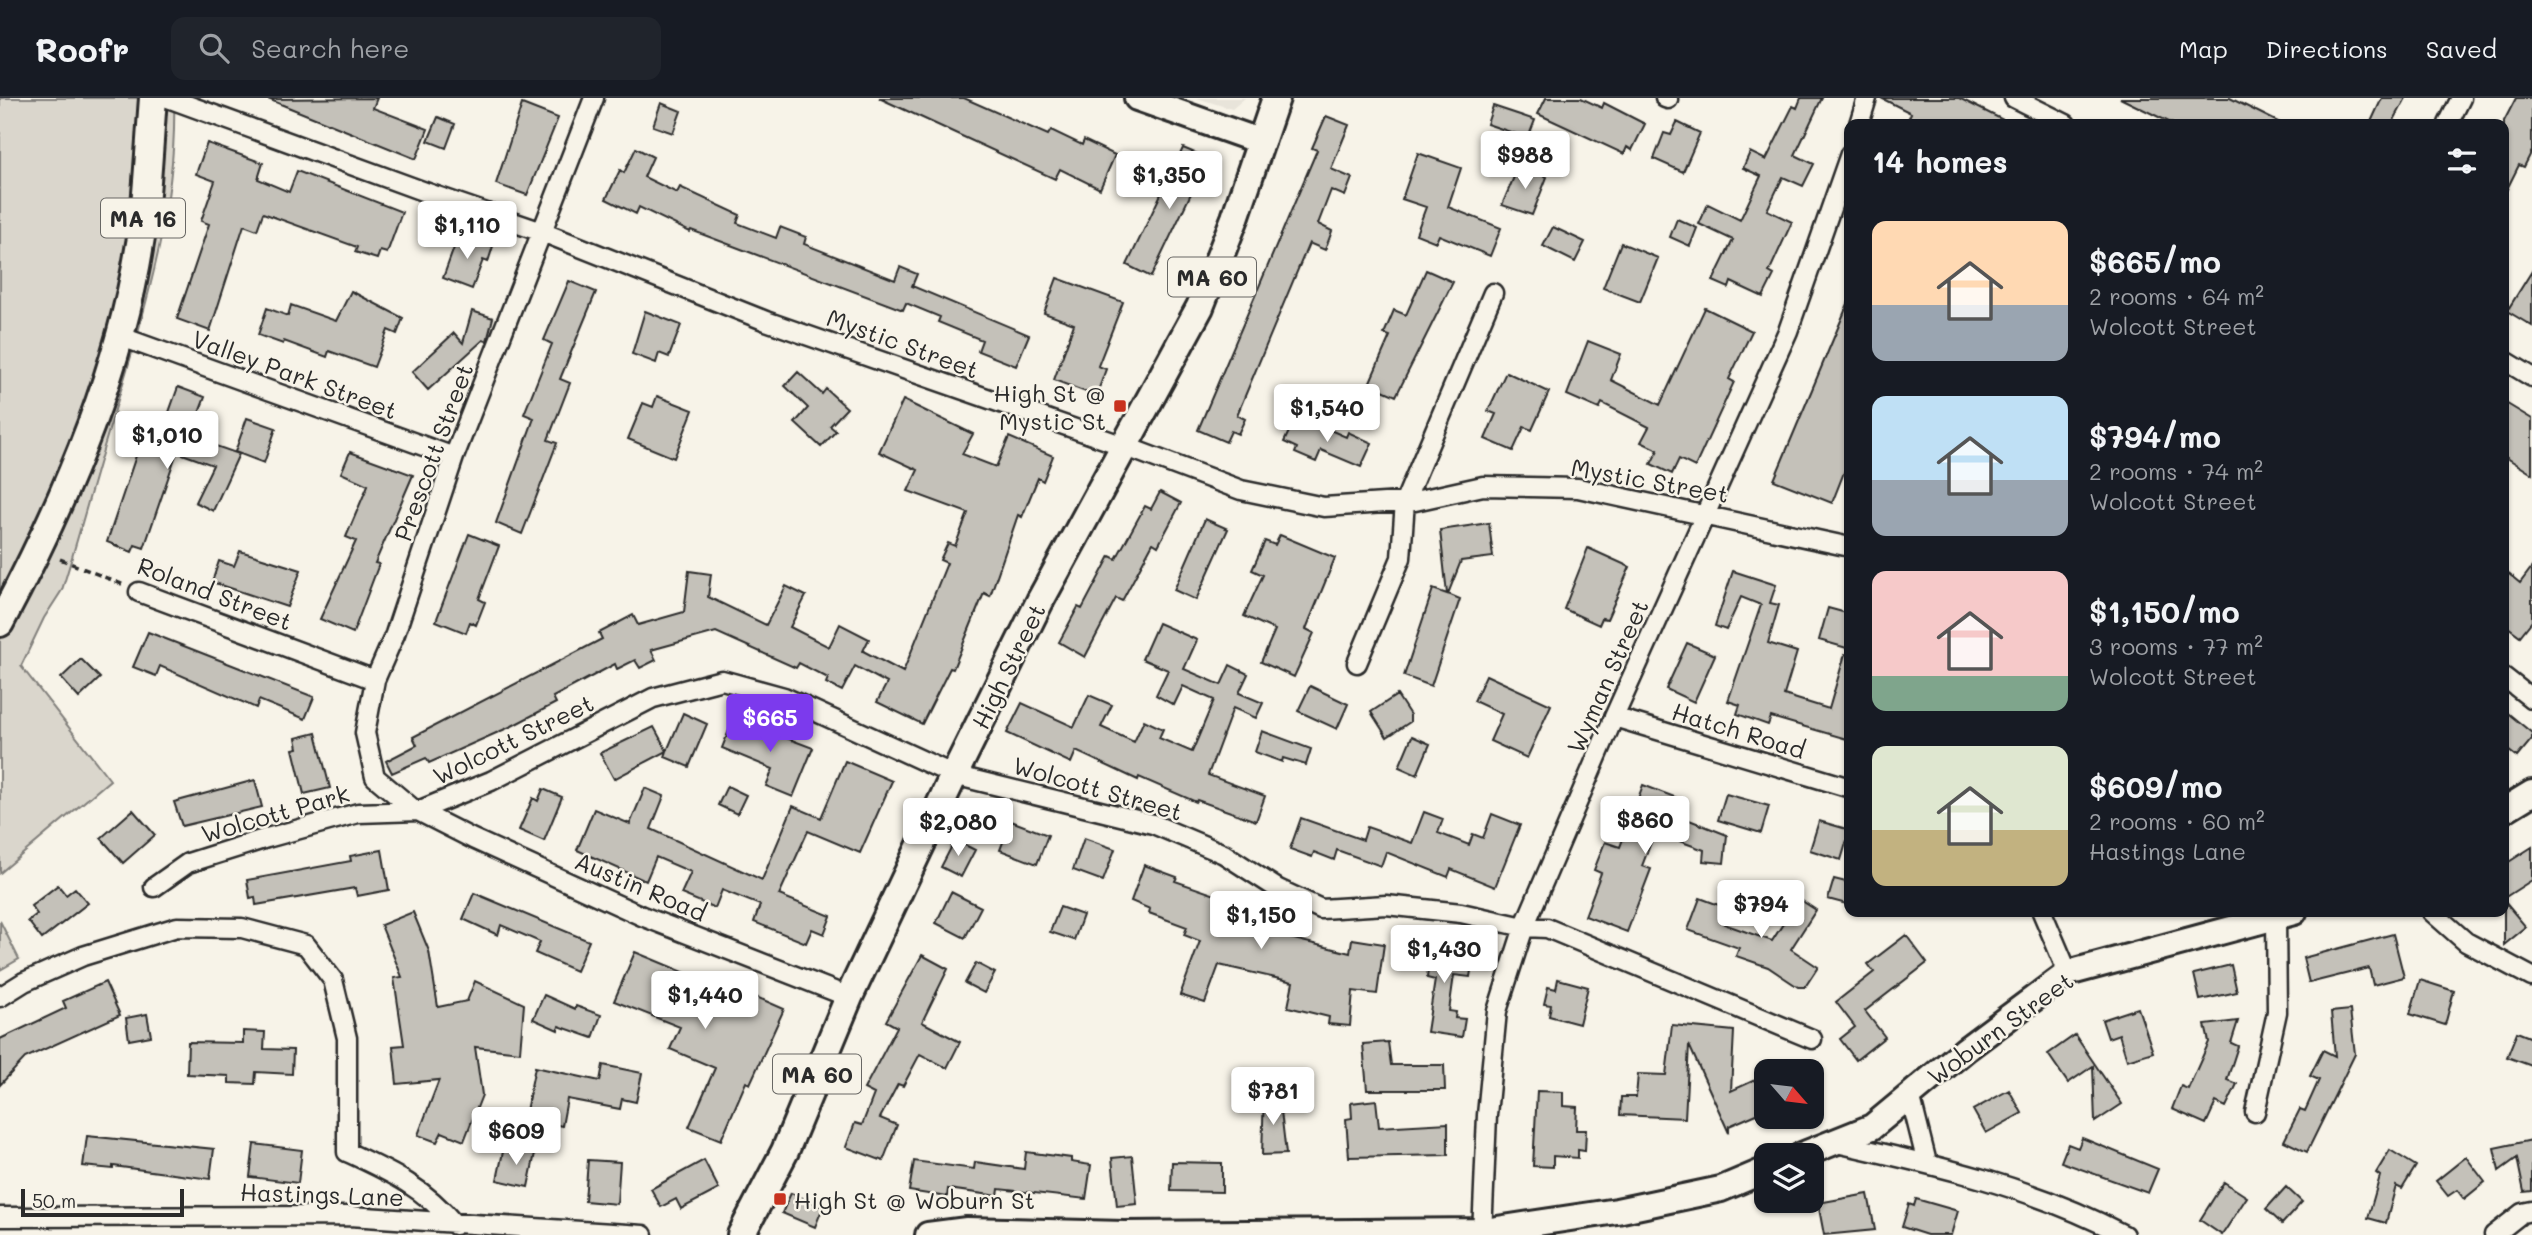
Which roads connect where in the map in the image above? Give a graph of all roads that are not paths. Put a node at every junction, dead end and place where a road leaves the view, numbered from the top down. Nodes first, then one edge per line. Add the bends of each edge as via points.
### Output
1 (153, 98) edge
2 (167, 98) edge
3 (594, 98) edge
4 (1136, 98) edge
5 (1276, 98) edge
6 (1867, 98) edge
7 (2014, 98) edge
8 (2461, 98) edge
9 (1861, 119) edge
10 (2056, 119) edge
11 (2450, 119) edge
12 (1262, 142) junction
13 (1844, 171) edge
14 (542, 232) junction
15 (1493, 293) dead end
16 (119, 336) junction
17 (2509, 363) edge
18 (2532, 377) edge
19 (1124, 446) junction
20 (454, 457) junction
21 (1405, 501) junction
22 (1708, 514) junction
23 (1844, 546) edge
24 (139, 592) road end
25 (0, 623) edge
26 (1357, 663) dead end
27 (375, 680) junction
28 (2509, 681) edge
29 (2532, 699) edge
30 (1614, 717) junction
31 (954, 775) junction
32 (1844, 787) edge
33 (2532, 793) edge
34 (2509, 807) edge
35 (418, 811) junction
36 (154, 887) dead end
37 (2044, 917) edge
38 (2270, 917) edge
39 (2281, 917) edge
40 (2438, 917) edge
41 (1524, 927) junction
42 (2068, 973) junction
43 (2532, 977) edge
44 (0, 997) edge
45 (849, 997) junction
46 (1812, 1039) dead end
47 (1910, 1095) junction
48 (2255, 1112) dead end
49 (1832, 1142) junction
50 (1824, 1145) edge
51 (1927, 1163) junction
52 (1754, 1175) edge
53 (2532, 1212) edge
54 (0, 1217) edge
55 (455, 1225) junction
56 (1124, 1234) edge
57 (1484, 1234) edge
58 (643, 1235) edge
59 (741, 1235) edge
60 (928, 1235) edge
61 (2124, 1235) edge
62 (2494, 1235) edge

1 - 16 main road, MA 16 via 144,216
2 - 14 street, Mystic Street
3 - 14 street, Prescott Street
4 - 12 street
5 - 12 main road, High Street / MA 60
6 - 9 street
7 - 10 street
8 - 11 street
12 - 19 main road, High Street / MA 60 via 1200,307
13 - 22 street, Wyman Street via 1788,331
14 - 19 street, Mystic Street via 766,321
14 - 20 street, Prescott Street
15 - 21 street
16 - 20 street, Valley Park Street
16 - 25 main road, MA 16 via 87,434 38,551
17 - 18 street
19 - 21 street, Mystic Street via 1265,495 1324,506
19 - 31 main road, High Street / MA 60
20 - 27 street, Prescott Street via 396,634
21 - 22 street, Mystic Street via 1483,486 1578,488
21 - 26 street via 1401,558
22 - 23 street, Mystic Street
22 - 30 street, Wyman Street
24 - 27 street, Roland Street
27 - 35 street, Prescott Street via 365,733 375,777
28 - 29 street
30 - 32 street, Hatch Road
30 - 41 street, Wyman Street
31 - 35 street, Wolcott Street via 785,697 722,680 653,698 491,781
31 - 41 street, Wolcott Street via 1153,824 1224,854 1278,889 1321,909 1386,905 1461,913
31 - 45 main road, High Street / MA 60
33 - 34 street
35 - 36 street, Wolcott Park via 358,813 267,838 188,863
35 - 45 street, Austin Road via 642,916
37 - 42 street
38 - 42 street, Woburn Street
39 - 48 street via 2277,1012
40 - 43 street via 2466,942
41 - 46 street, Wolcott Street via 1547,928
41 - 57 street, Wyman Street via 1497,1011 1487,1115
42 - 47 street, Woburn Street
44 - 55 street via 83,956 177,927 242,928 306,945 333,980 347,1038 347,1152 397,1175 435,1200
45 - 59 main road, High Street / MA 60 via 785,1152
47 - 49 street, Woburn Street via 1872,1127
47 - 51 street
49 - 50 street, Woburn Street
49 - 51 street
51 - 61 street via 2086,1215
52 - 57 street via 1721,1189
53 - 62 street via 2522,1213
54 - 55 street, Hastings Lane via 350,1216
55 - 58 street, Hastings Lane
56 - 57 street
56 - 60 street via 967,1230

